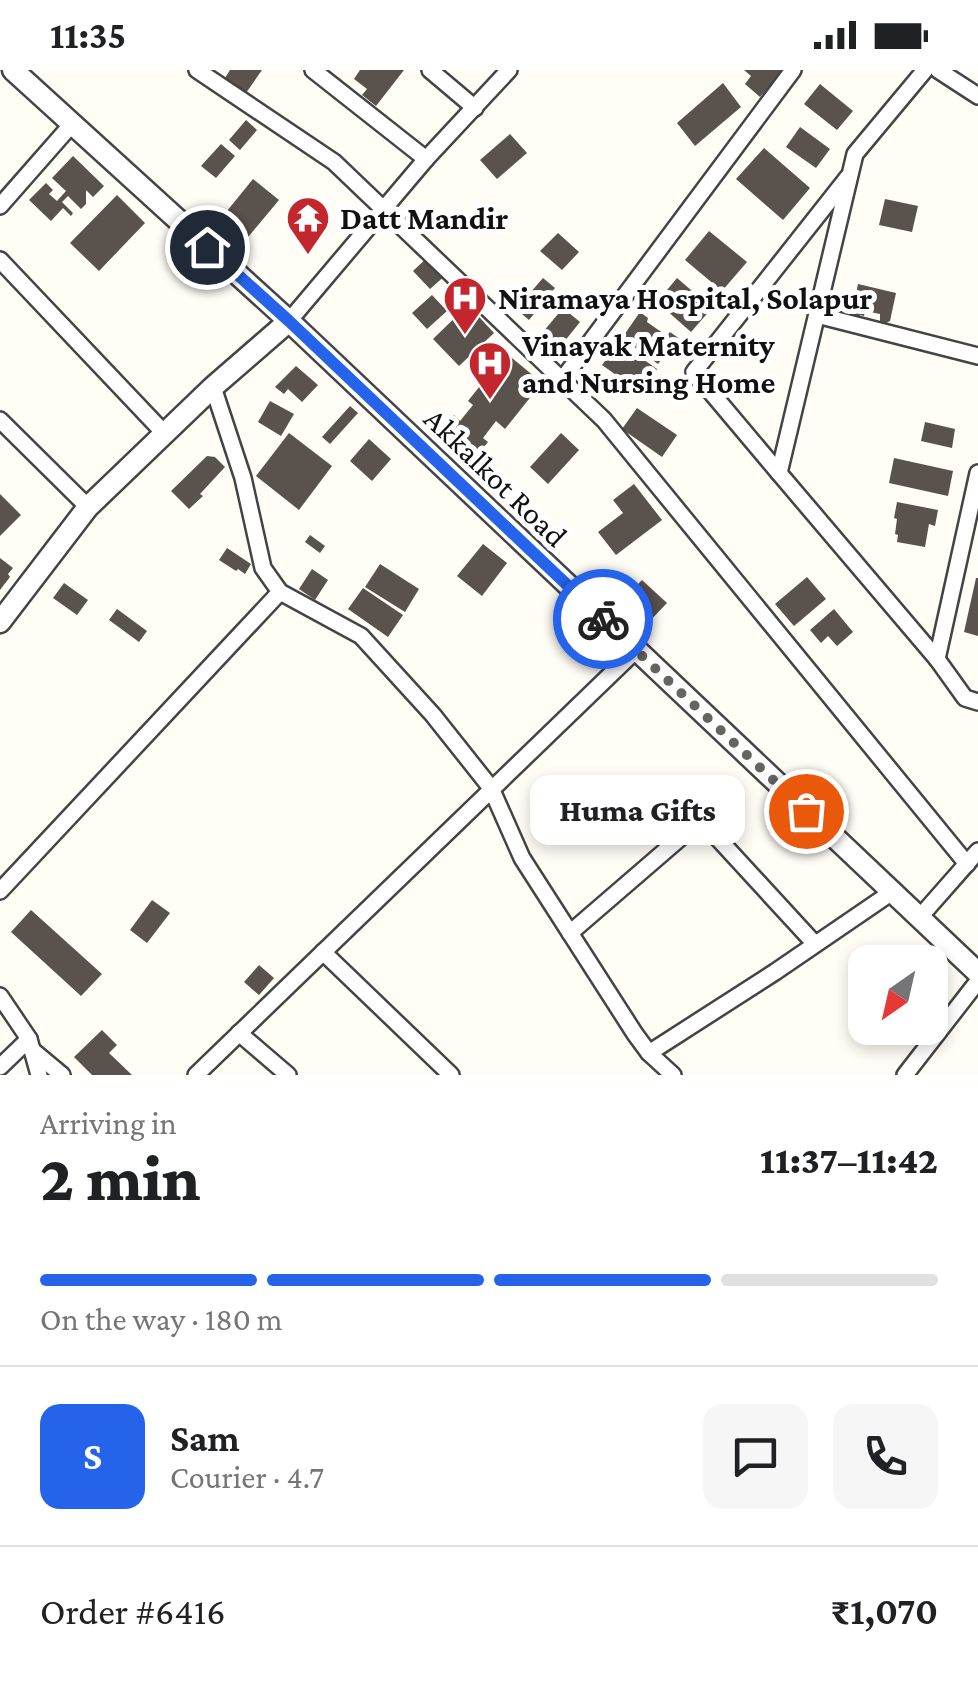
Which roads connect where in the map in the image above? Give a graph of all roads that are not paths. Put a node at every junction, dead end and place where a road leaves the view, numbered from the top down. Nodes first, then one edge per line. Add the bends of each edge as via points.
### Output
1 (13, 70) edge
2 (198, 70) edge
3 (312, 70) edge
4 (430, 70) edge
5 (508, 70) edge
6 (793, 70) edge
7 (925, 70) edge
8 (938, 70) edge
9 (978, 96) edge
10 (475, 108) junction
11 (72, 124) junction
12 (426, 160) junction
13 (850, 173) junction
14 (0, 206) edge
15 (385, 210) junction
16 (0, 260) edge
17 (817, 314) junction
18 (289, 321) junction
19 (978, 356) edge
20 (562, 380) junction
21 (214, 387) junction
22 (0, 420) edge
23 (165, 434) junction
24 (978, 473) edge
25 (779, 474) junction
26 (88, 507) junction
27 (970, 545) edge
28 (280, 592) junction
29 (0, 622) edge
30 (636, 650) junction
31 (937, 658) junction
32 (978, 702) edge
33 (491, 788) junction
34 (972, 858) edge
35 (0, 890) edge
36 (892, 892) junction
37 (920, 918) junction
38 (570, 934) junction
39 (815, 944) junction
40 (323, 952) junction
41 (978, 973) edge
42 (978, 981) edge
43 (0, 996) edge
44 (239, 1033) junction
45 (31, 1045) junction
46 (648, 1054) junction
47 (0, 1067) edge
48 (39, 1075) edge
49 (62, 1075) edge
50 (196, 1075) edge
51 (288, 1075) edge
52 (451, 1075) edge
53 (672, 1075) edge
54 (905, 1075) edge

1 - 11 street, Akkalkot Road
2 - 15 street via 334,162
3 - 12 street
4 - 10 street
5 - 10 street
6 - 20 street
7 - 13 street via 855,154
8 - 9 street
10 - 12 street
11 - 14 street
11 - 18 street, Akkalkot Road
12 - 15 street
13 - 17 street
13 - 25 street via 694,372
15 - 18 street
15 - 20 street
16 - 23 street
17 - 19 street
17 - 25 street
18 - 21 street
18 - 30 street, Akkalkot Road
20 - 34 street via 604,420
21 - 23 street
21 - 28 street via 263,568
22 - 26 street
23 - 26 street
24 - 27 street
25 - 31 street
26 - 29 street
27 - 31 street
28 - 33 street via 361,636
28 - 35 street
30 - 33 street
30 - 36 street, Akkalkot Road
31 - 32 street via 966,698
33 - 38 street via 522,858
33 - 40 street
34 - 37 street
36 - 37 street, Akkalkot Road
36 - 39 street
37 - 41 street, Akkalkot Road
38 - 39 street via 700,820
38 - 46 street
39 - 46 street
40 - 44 street
40 - 52 street
42 - 54 street
43 - 45 street
44 - 50 street
44 - 51 street
45 - 47 street
45 - 48 street
45 - 49 street
46 - 53 street

